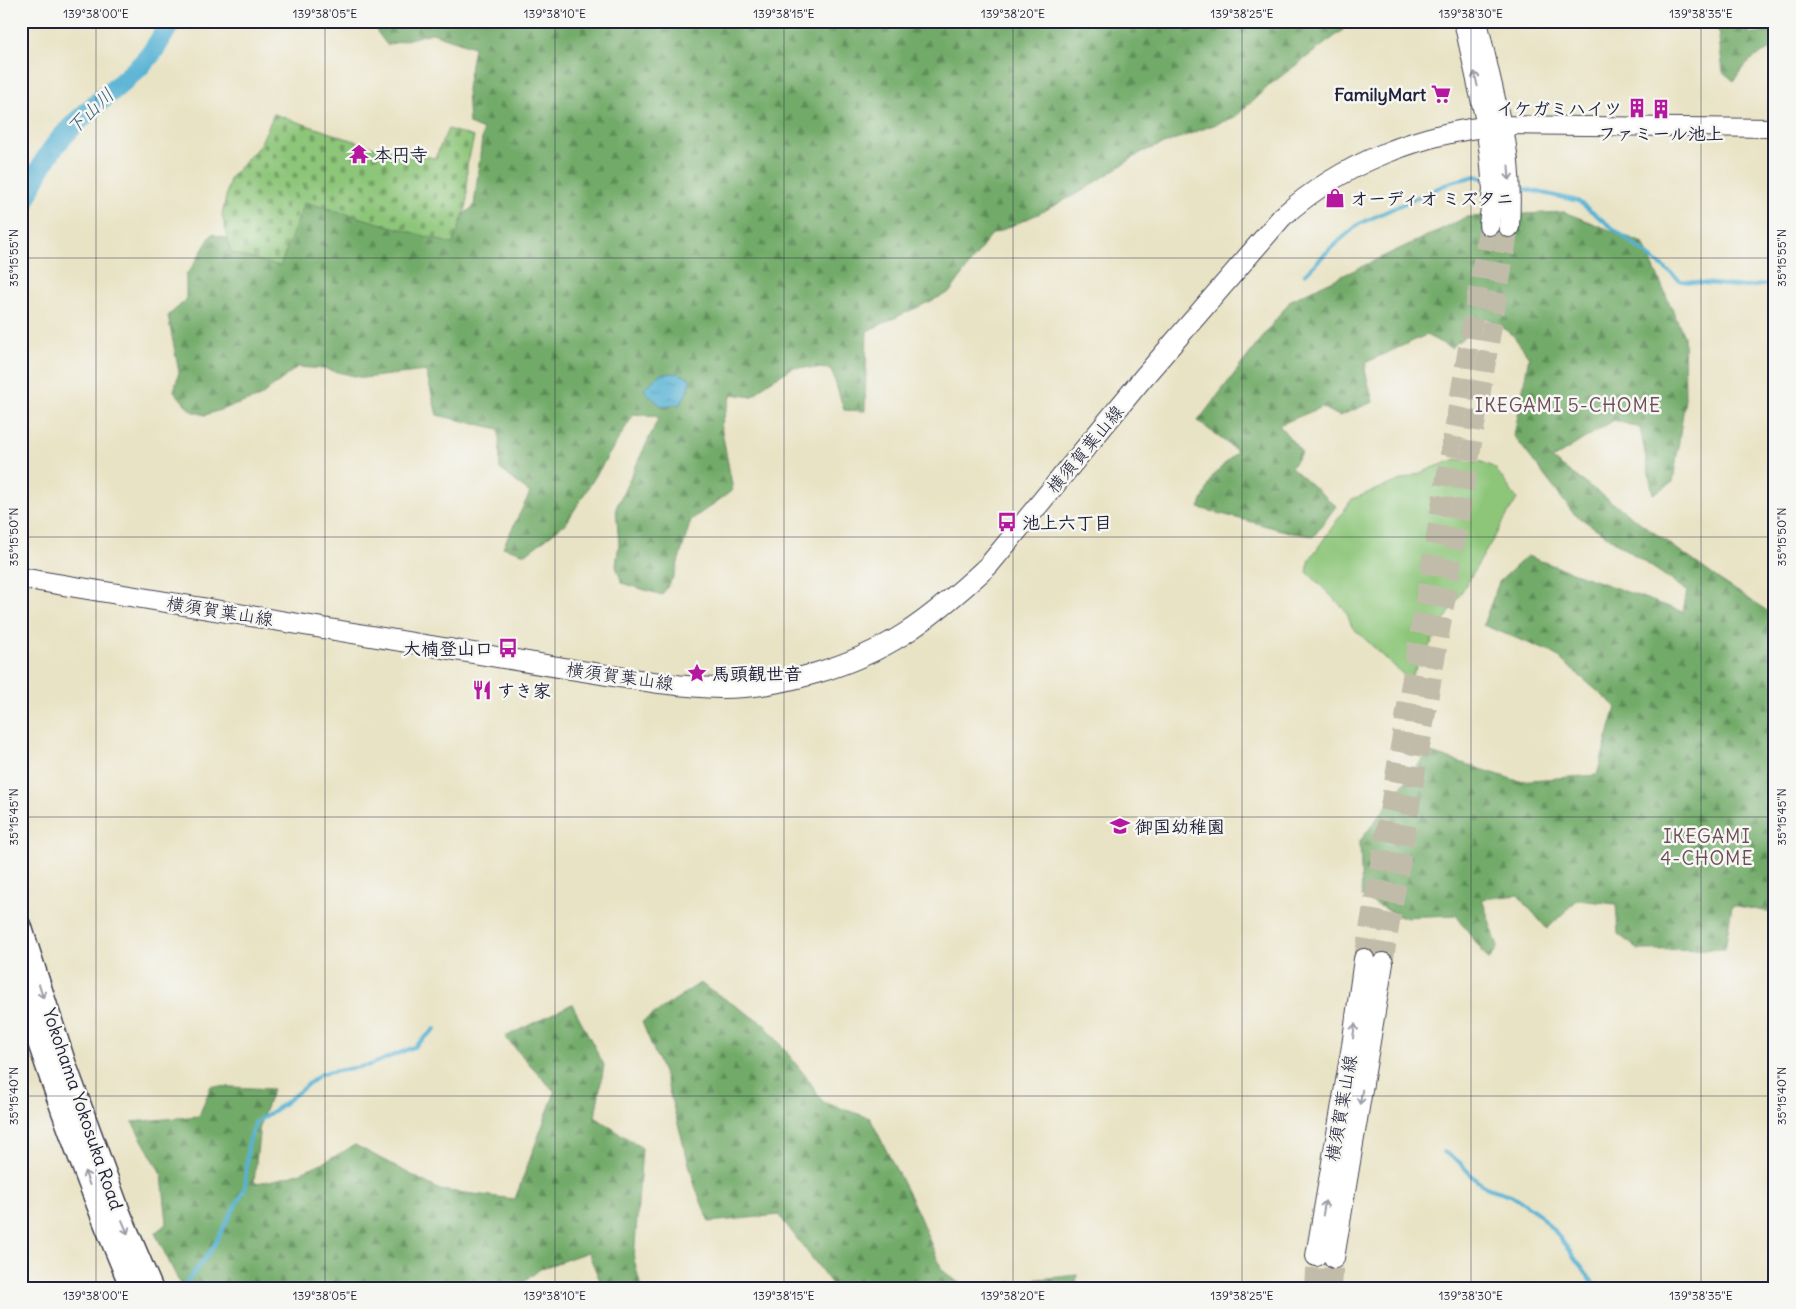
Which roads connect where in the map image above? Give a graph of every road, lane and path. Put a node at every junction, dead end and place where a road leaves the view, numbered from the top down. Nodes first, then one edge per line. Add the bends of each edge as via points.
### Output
1 (1463, 21) edge
2 (1478, 21) edge
3 (1494, 125) junction
4 (1775, 128) edge
5 (1499, 226) tunnel mouth
6 (21, 578) edge
7 (21, 928) edge
8 (1373, 961) tunnel mouth
9 (21, 988) edge
10 (1325, 1257) tunnel mouth
11 (132, 1288) edge
12 (151, 1288) edge

3 -> 1 street
2 - 3 street
3 - 4 street
3 - 5 main road via 1490,154
3 - 6 main road, 横須賀葉山線 via 1411,143 1357,166 1298,202 1242,262 989,565 904,634 824,670 771,684 749,686 723,688 669,684
7 -> 12 highway, Yokohama Yokosuka Road via 65,1065
8 - 10 main road, 横須賀葉山線
11 -> 9 highway, Yokohama Yokosuka Road via 47,1070

